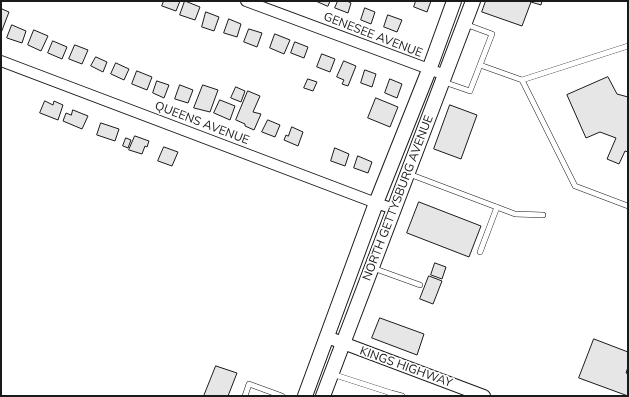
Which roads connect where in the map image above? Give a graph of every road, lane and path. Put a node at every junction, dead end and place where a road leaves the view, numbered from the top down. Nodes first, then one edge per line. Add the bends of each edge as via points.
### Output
1 (246, 1) edge
2 (454, 1) edge
3 (473, 1) edge
4 (464, 24) junction
5 (628, 46) edge
6 (1, 61) edge
7 (480, 65) junction
8 (429, 70) junction
9 (444, 79) junction
10 (522, 80) junction
11 (408, 173) junction
12 (376, 204) junction
13 (628, 206) edge
14 (497, 207) junction
15 (394, 209) junction
16 (543, 215) dead end
17 (480, 252) dead end
18 (372, 267) junction
19 (420, 285) dead end
20 (327, 337) junction
21 (343, 344) junction
22 (331, 373) junction
23 (391, 394) edge
24 (244, 396) edge
25 (282, 396) edge
26 (305, 396) edge
27 (323, 396) edge
28 (402, 396) edge
29 (484, 396) edge

1 - 8 street, GENESEE AVENUE
2 - 8 main road, NORTH GETTYSBURG AVENUE
3 - 4 main road, NORTH GETTYSBURG AVENUE
4 - 7 lane via 492,34
4 - 9 main road, NORTH GETTYSBURG AVENUE
5 - 10 lane
6 - 12 street, QUEENS AVENUE
7 - 9 lane via 470,91
7 - 10 lane
8 - 9 street, GENESEE AVENUE
8 - 12 main road, NORTH GETTYSBURG AVENUE
9 - 11 main road, NORTH GETTYSBURG AVENUE
10 - 13 lane via 575,186
11 - 14 lane
11 - 15 main road, NORTH GETTYSBURG AVENUE
12 - 15 street, QUEENS AVENUE
12 - 20 main road, NORTH GETTYSBURG AVENUE
14 - 16 lane via 515,214
14 - 17 lane
15 - 18 main road, NORTH GETTYSBURG AVENUE
18 - 19 lane
18 - 21 main road, NORTH GETTYSBURG AVENUE
20 - 21 street, KINGS HIGHWAY
20 - 26 main road, NORTH GETTYSBURG AVENUE
21 - 22 main road, NORTH GETTYSBURG AVENUE
21 - 29 street, KINGS HIGHWAY
22 - 23 lane
22 - 27 main road, NORTH GETTYSBURG AVENUE
23 - 28 lane
24 - 25 lane via 249,384

